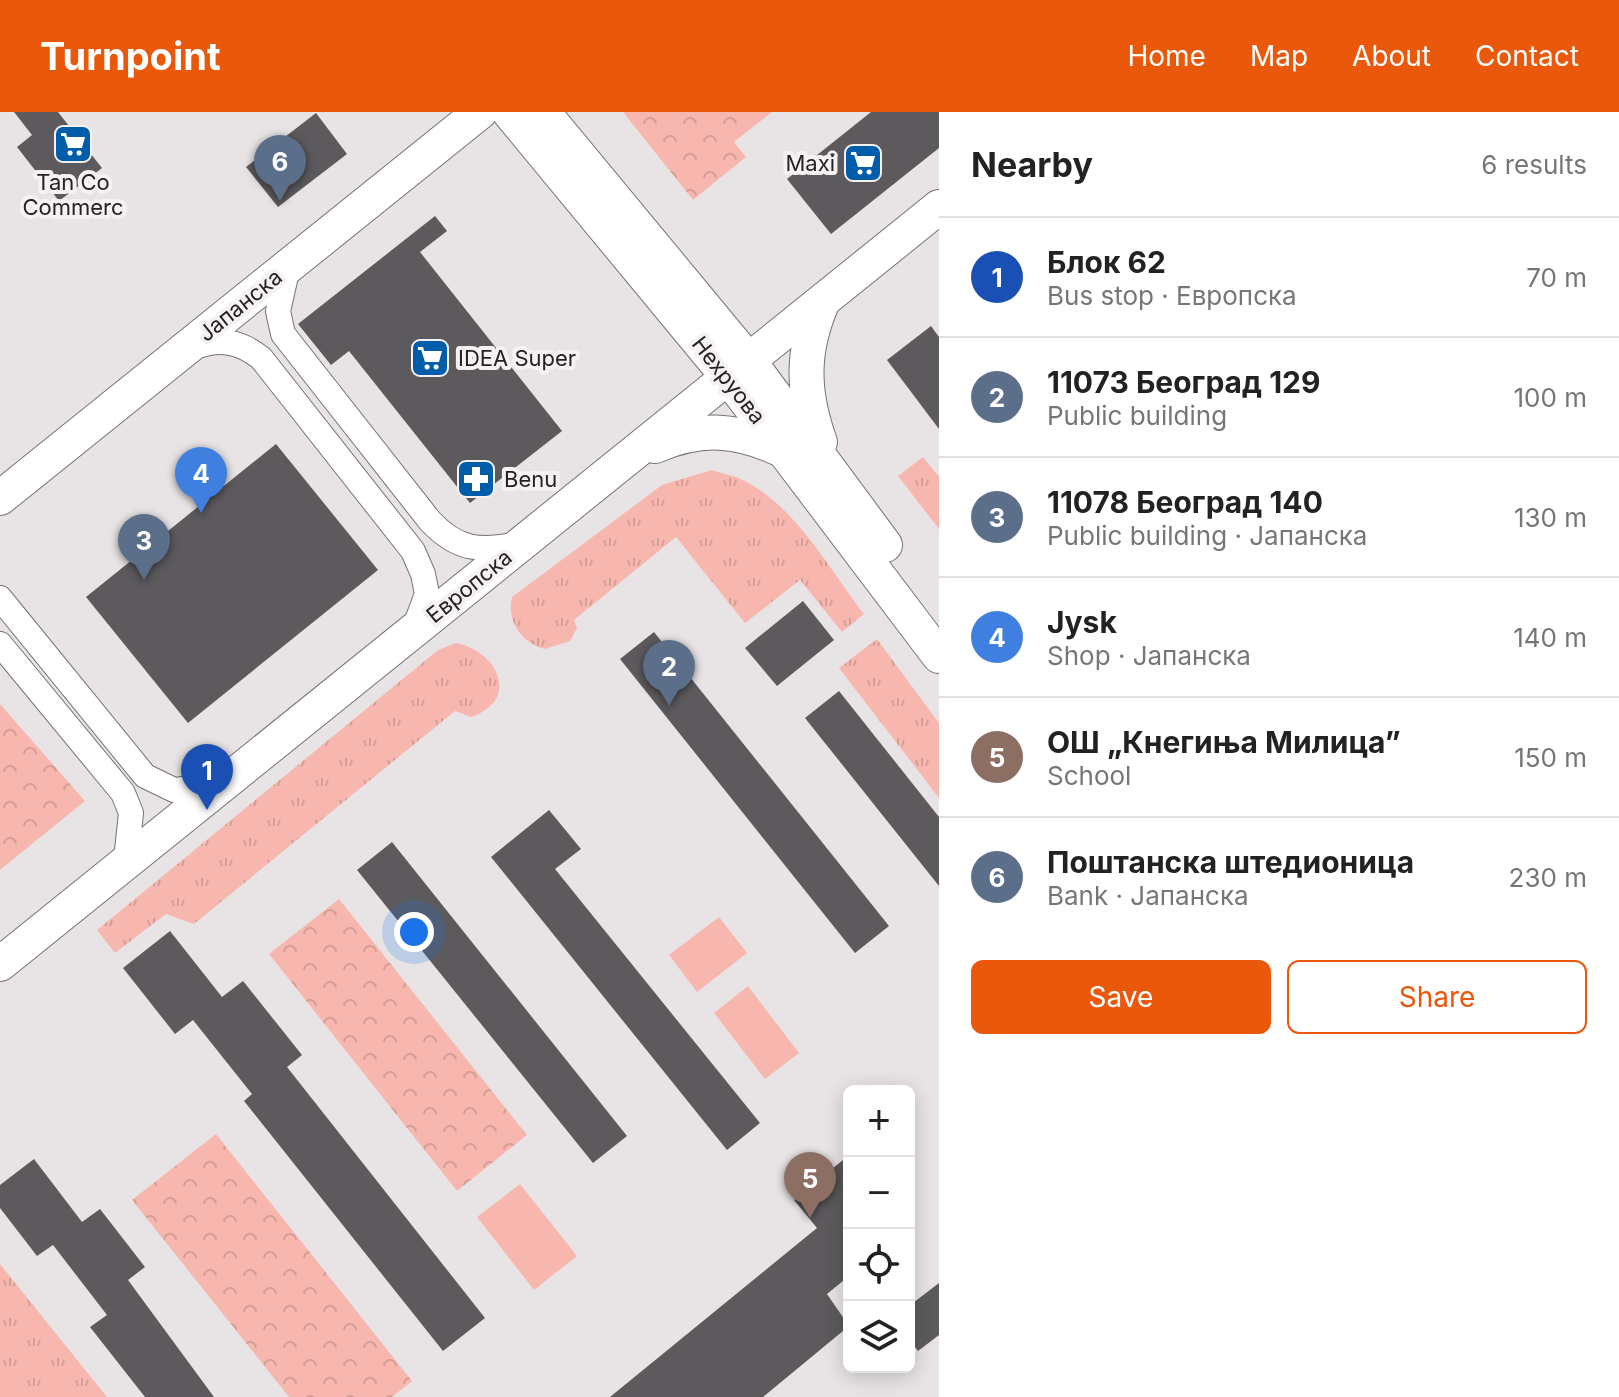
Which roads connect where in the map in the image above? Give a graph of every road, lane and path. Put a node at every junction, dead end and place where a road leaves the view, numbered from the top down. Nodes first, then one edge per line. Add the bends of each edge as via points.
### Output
1 (438, 112) edge
2 (480, 112) edge
3 (509, 112) edge
4 (543, 112) edge
5 (408, 169) junction
6 (939, 207) edge
7 (288, 267) junction
8 (823, 301) junction
9 (183, 351) junction
10 (738, 369) junction
11 (784, 451) junction
12 (629, 458) junction
13 (831, 473) junction
14 (0, 498) edge
15 (523, 543) junction
16 (0, 598) edge
17 (939, 620) edge
18 (413, 631) junction
19 (0, 644) edge
20 (939, 656) edge
21 (223, 785) junction
22 (126, 860) junction
23 (0, 964) edge

1 - 5 street via 430,139
2 - 5 street, Јапанска
3 - 10 street, Нехруова
4 - 10 street, Нехруова
5 - 7 street, Јапанска
6 - 8 street, Европска
7 - 9 street, Јапанска
7 - 15 street via 278,311 283,334 430,521 448,539 471,549
8 - 10 street, Европска
8 - 13 street via 808,338 804,380
9 - 14 street, Јапанска
9 - 18 street via 232,342 261,358 413,551 427,594
10 - 11 street, Нехруова
10 - 12 street, Европска
10 - 13 street, Нехруова
11 - 12 street via 725,430 671,439
11 - 20 street, Нехруова
12 - 15 street, Европска
13 - 17 street, Нехруова
15 - 18 street, Европска
16 - 21 street via 145,776 174,790
18 - 21 street, Европска
19 - 22 street via 123,793 131,813
21 - 22 street, Европска
22 - 23 street, Европска

